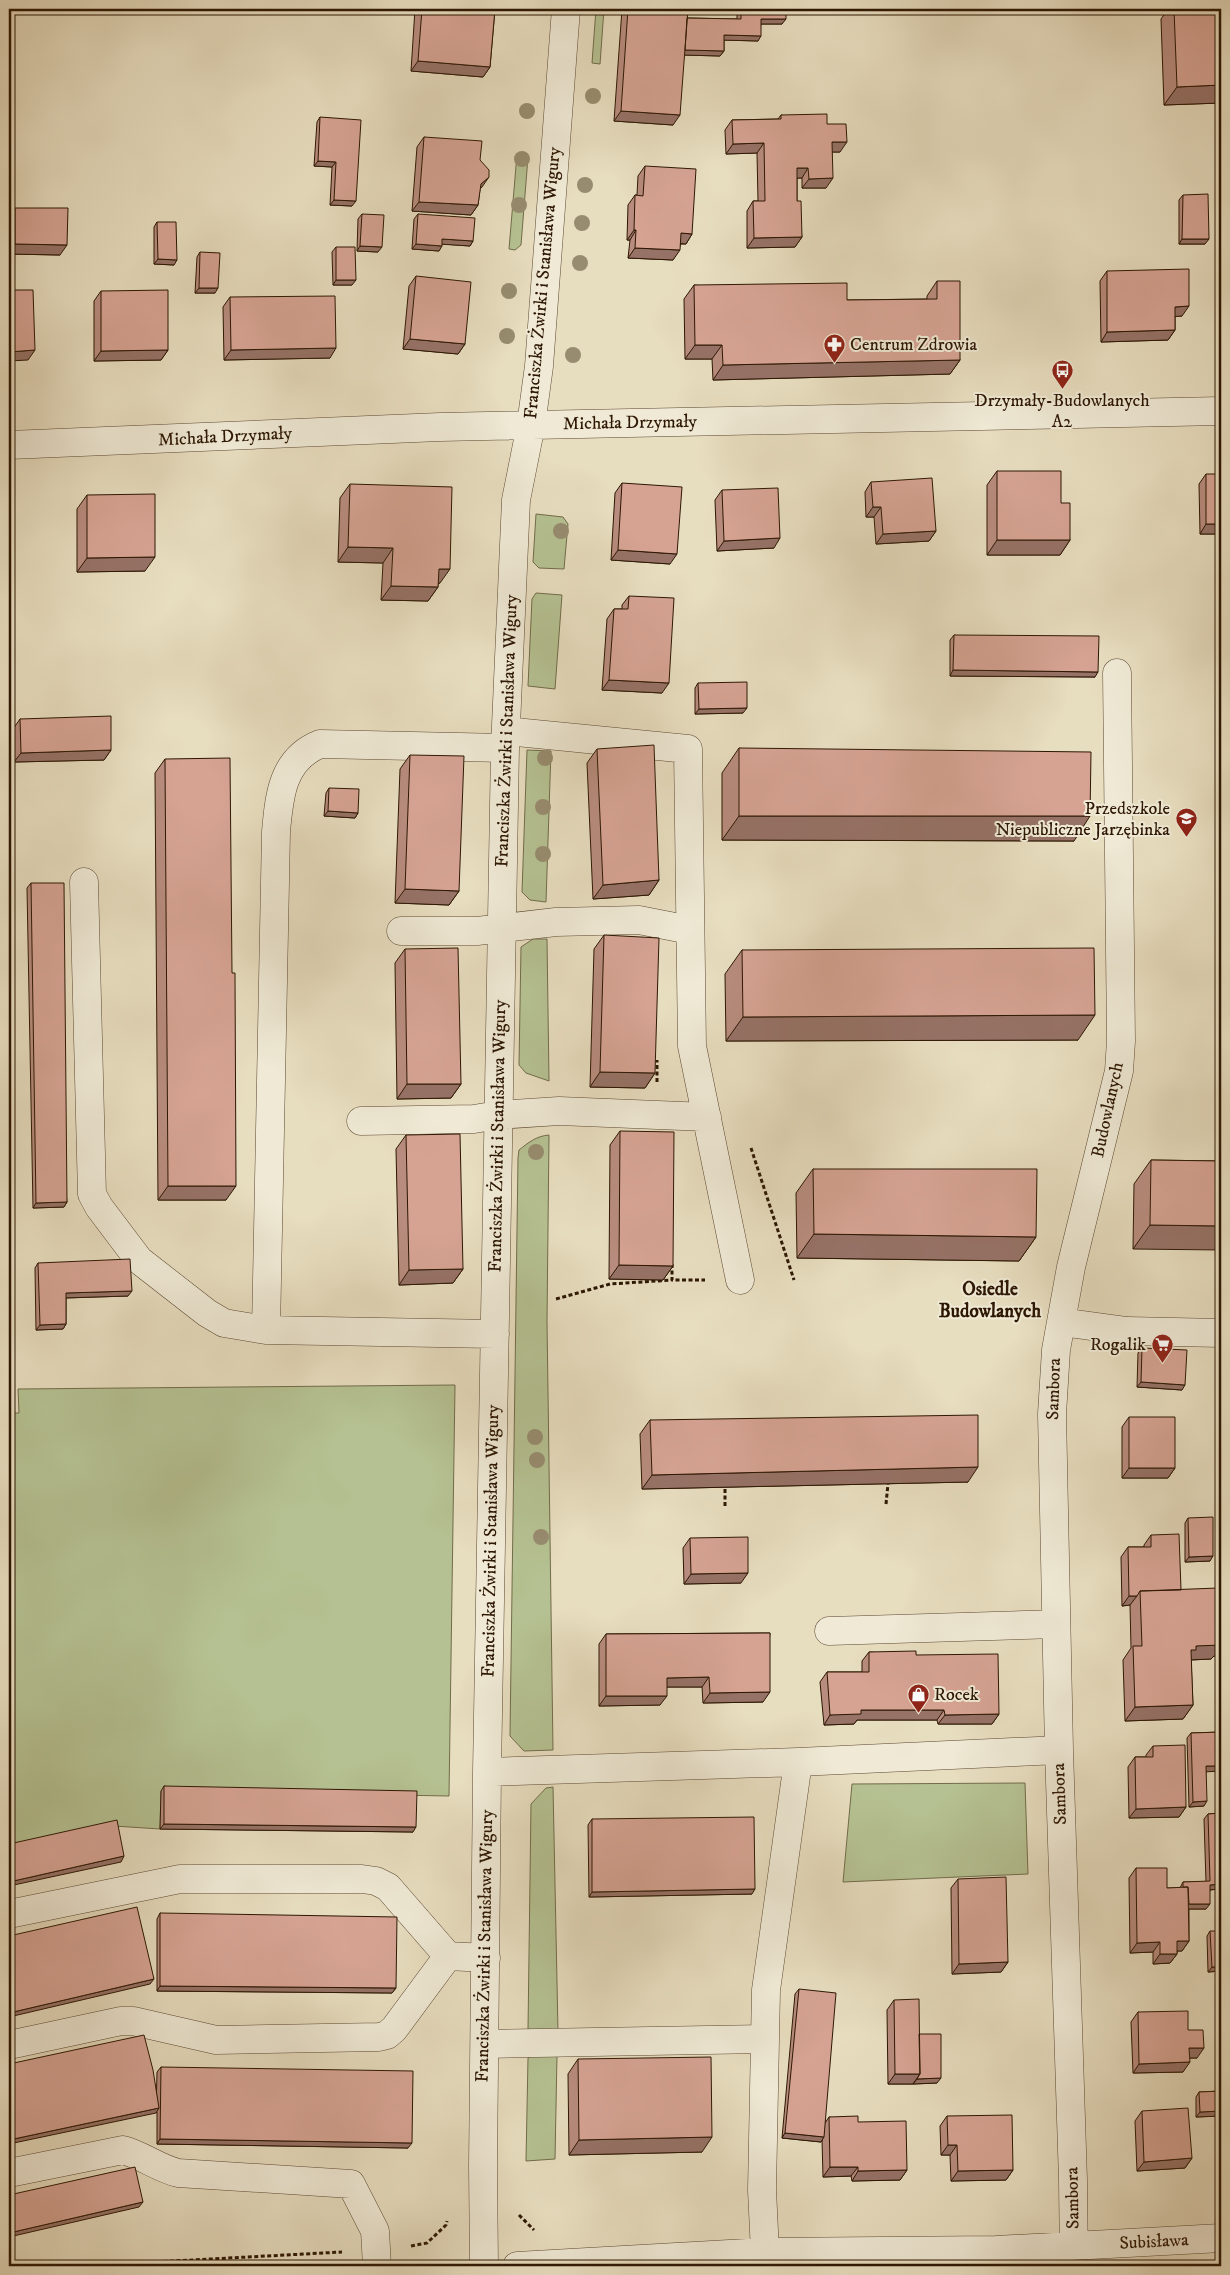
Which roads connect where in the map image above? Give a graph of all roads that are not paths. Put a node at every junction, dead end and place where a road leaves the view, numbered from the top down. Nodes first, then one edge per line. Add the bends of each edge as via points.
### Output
1 (566, 9) edge
2 (1221, 411) edge
3 (531, 425) junction
4 (9, 444) edge
5 (1117, 673) dead end
6 (505, 740) junction
7 (84, 882) dead end
8 (501, 927) junction
9 (690, 930) junction
10 (401, 931) dead end
11 (498, 1115) junction
12 (707, 1117) junction
13 (360, 1121) dead end
14 (740, 1280) road end
15 (1061, 1322) junction
16 (266, 1330) junction
17 (1221, 1333) edge
18 (495, 1334) junction
19 (1056, 1624) junction
20 (829, 1631) dead end
21 (1059, 1750) junction
22 (798, 1762) junction
23 (487, 1772) junction
24 (9, 1914) edge
25 (448, 1956) junction
26 (486, 1958) junction
27 (765, 2040) junction
28 (485, 2044) junction
29 (9, 2045) edge
30 (9, 2173) edge
31 (1221, 2238) edge
32 (765, 2252) junction
33 (1074, 2256) edge
34 (376, 2258) edge
35 (642, 2263) edge
36 (484, 2266) edge
37 (517, 2266) edge

1 - 3 street, Franciszka Żwirki i Stanisława Wigury via 539,366
2 - 3 street, Michała Drzymały
3 - 4 street, Michała Drzymały
3 - 6 street, Franciszka Żwirki i Stanisława Wigury via 516,500
5 - 15 street, Budowlanych via 1119,1071 1071,1267
6 - 8 street, Franciszka Żwirki i Stanisława Wigury
6 - 9 street via 688,749
6 - 16 street via 320,744 308,748 299,757 282,784 276,832
7 - 16 street via 92,1194 139,1260 224,1323
8 - 9 street via 639,920
8 - 10 street via 477,931
8 - 11 street, Franciszka Żwirki i Stanisława Wigury
9 - 12 street via 692,1046
11 - 12 street via 559,1111
11 - 13 street via 474,1119
11 - 18 street, Franciszka Żwirki i Stanisława Wigury
12 - 14 street
15 - 17 street via 1127,1332
15 - 19 street, Sambora via 1052,1414
16 - 18 street
18 - 23 street, Franciszka Żwirki i Stanisława Wigury
19 - 20 street
19 - 21 street, Sambora
21 - 22 street
21 - 33 street, Sambora
22 - 23 street
22 - 27 street via 766,1990
23 - 26 street, Franciszka Żwirki i Stanisława Wigury
24 - 25 street via 180,1879 362,1879 388,1887
25 - 26 street
25 - 29 street via 394,2029 379,2037 216,2040 134,2021 121,2021
26 - 28 street, Franciszka Żwirki i Stanisława Wigury
27 - 28 street
27 - 32 street via 762,2190
28 - 36 street, Franciszka Żwirki i Stanisława Wigury
30 - 34 street via 123,2150 178,2173 351,2184 375,2231
31 - 33 street, Subisława
32 - 33 street, Subisława via 996,2250
32 - 35 street, Subisława
35 - 37 street, Subisława

